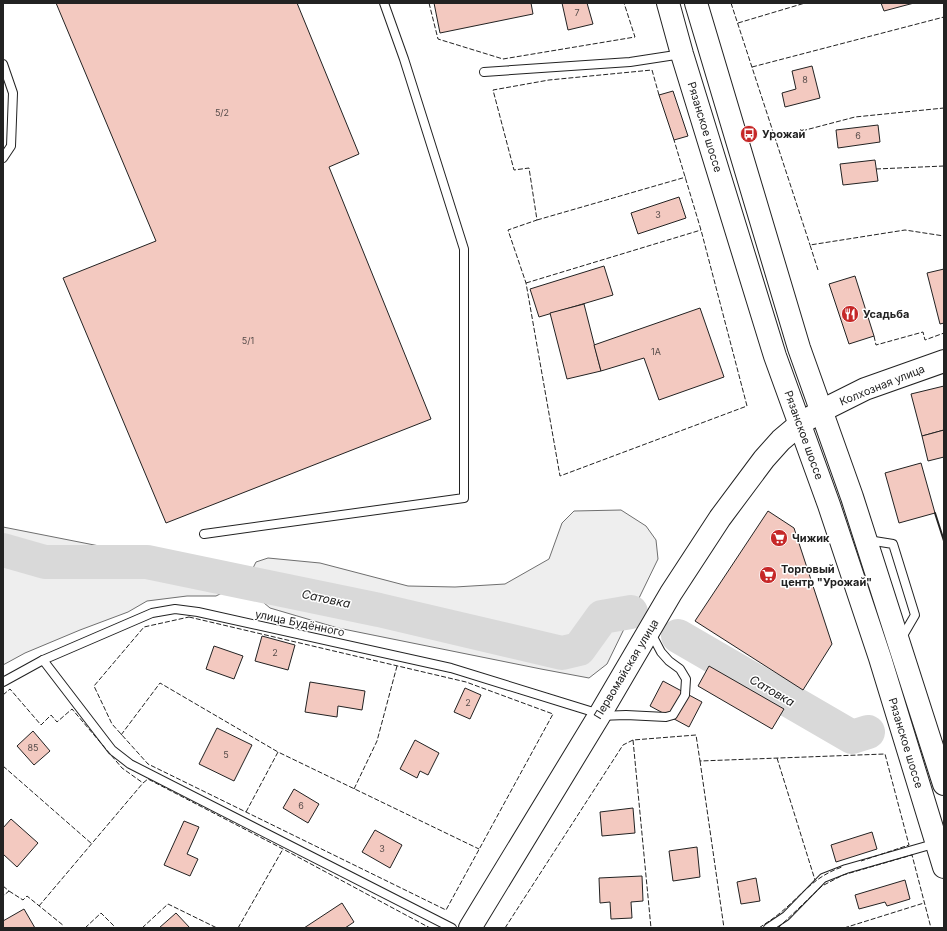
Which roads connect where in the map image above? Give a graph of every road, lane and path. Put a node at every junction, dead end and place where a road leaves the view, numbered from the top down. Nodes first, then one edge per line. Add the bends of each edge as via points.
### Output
1 (384, 3) edge
2 (668, 3) edge
3 (696, 3) edge
4 (682, 54) junction
5 (3, 64) edge
6 (484, 72) dead end
7 (3, 158) edge
8 (944, 361) edge
9 (821, 411) junction
10 (800, 424) junction
11 (204, 534) dead end
12 (649, 631) junction
13 (43, 660) junction
14 (3, 682) edge
15 (599, 716) junction
16 (944, 784) edge
17 (937, 842) junction
18 (944, 867) edge
19 (452, 928) edge
20 (470, 928) edge
21 (768, 928) edge

1 - 11 lane via 464,249 464,498
2 - 4 main road, Рязанское шоссе
3 - 9 main road, Рязанское шоссе via 799,348
4 - 6 lane via 630,62
4 - 10 main road, Рязанское шоссе via 775,356
5 - 7 lane via 13,93 11,146
8 - 9 main road, Колхозная улица via 865,389
9 - 10 main road, Колхозная улица
9 - 16 main road, Рязанское шоссе via 852,497
10 - 12 main road, Первомайская улица via 764,459 720,518
10 - 17 main road, Рязанское шоссе via 880,658
12 - 15 main road, Первомайская улица
12 - 15 lane via 661,652 680,670 686,680 685,695 673,714 666,717 626,714
13 - 14 lane, улица Будённого
13 - 15 lane, улица Будённого via 152,613 175,609 451,668
13 - 19 lane via 112,750 130,764
15 - 20 main road, Первомайская улица
17 - 18 main road, Рязанское шоссе
17 - 21 lane via 824,878 786,916

